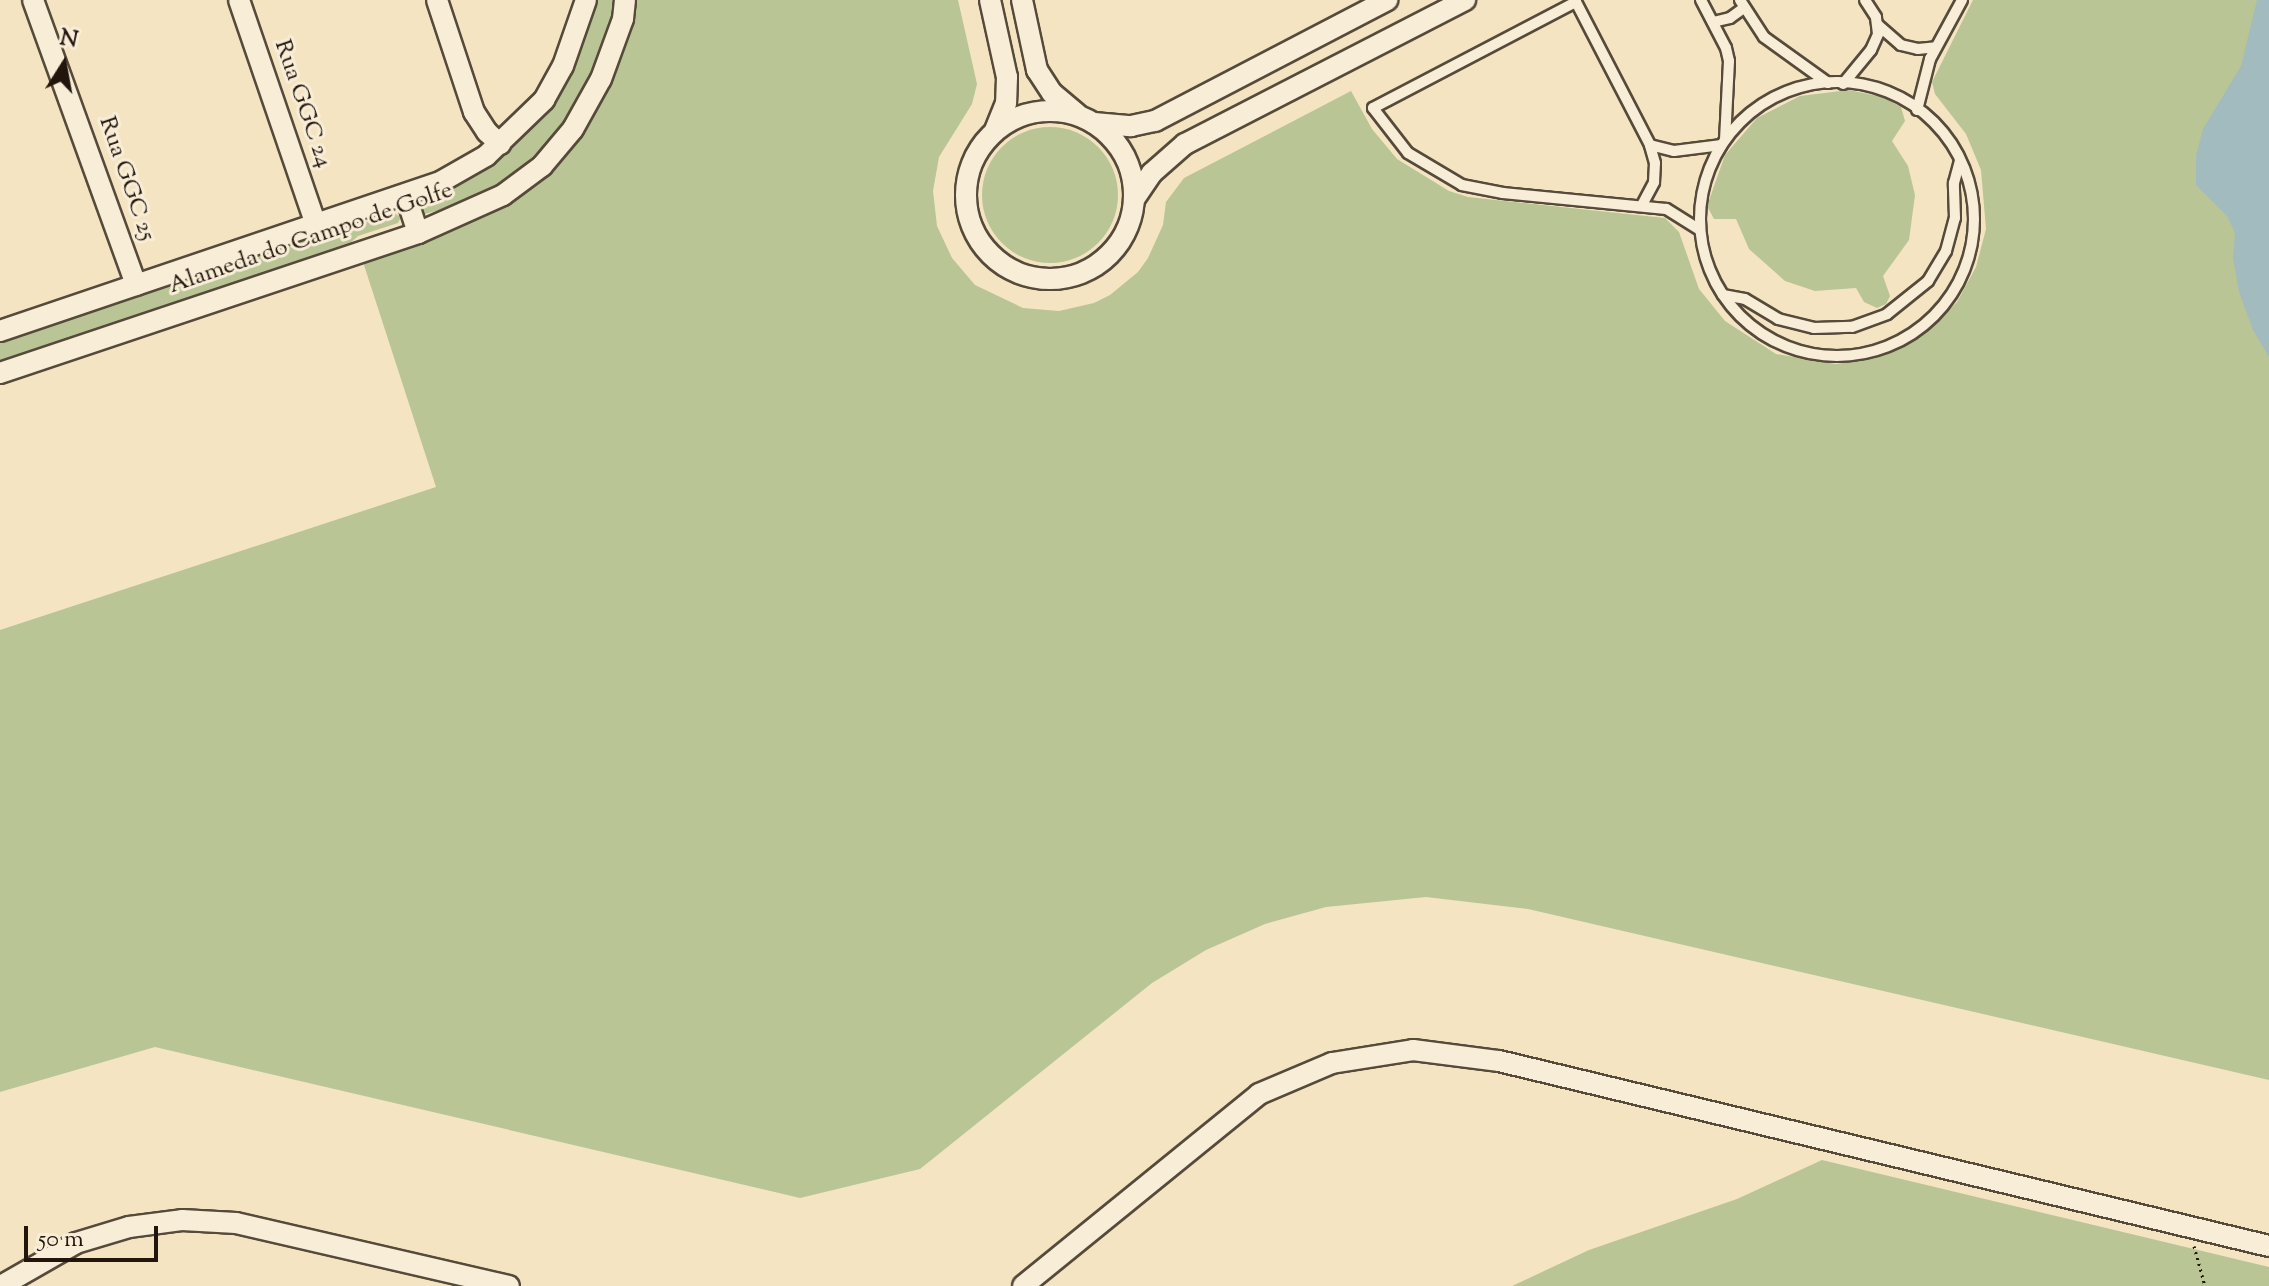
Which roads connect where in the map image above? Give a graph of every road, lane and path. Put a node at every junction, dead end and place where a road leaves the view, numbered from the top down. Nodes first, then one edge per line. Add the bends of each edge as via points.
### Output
1 (33, 0) edge
2 (239, 0) edge
3 (437, 0) edge
4 (586, 0) edge
5 (625, 0) edge
6 (990, 0) edge
7 (1022, 0) edge
8 (1387, 0) edge
9 (1465, 0) edge
10 (1701, 0) edge
11 (1865, 0) edge
12 (1962, 0) edge
13 (1742, 4) edge
14 (1713, 22) junction
15 (1878, 25) junction
16 (1936, 47) junction
17 (1828, 83) junction
18 (1843, 84) junction
19 (1917, 110) junction
20 (1087, 120) junction
21 (993, 132) junction
22 (1723, 142) junction
23 (500, 144) junction
24 (1650, 145) junction
25 (1960, 160) junction
26 (406, 196) junction
27 (1135, 198) junction
28 (1642, 205) junction
29 (316, 225) junction
30 (1700, 230) junction
31 (418, 233) junction
32 (136, 285) junction
33 (1723, 295) junction
34 (0, 331) edge
35 (0, 373) edge
36 (2189, 1227) junction
37 (2269, 1246) edge
38 (455, 1280) edge
39 (1, 1286) edge
40 (509, 1286) edge
41 (1023, 1286) edge
42 (2205, 1286) edge

1 - 32 street, Rua GGC 25
2 - 29 street, Rua GGC 24
3 - 23 street via 474,112
4 - 23 street, Alameda do Campo de Golfe via 563,66 544,100
5 - 31 street, Alameda do Campo de Golfe via 601,79 573,129 542,166 503,195
6 - 21 street via 1007,77 1006,103
7 - 20 street via 1037,70 1052,93
8 - 20 street via 1155,121 1131,126
9 - 27 street via 1185,144 1152,173
10 - 14 lane
11 - 15 lane
12 - 16 lane
13 - 14 lane via 1730,18
13 - 17 lane via 1764,37
14 - 22 lane via 1729,61
15 - 16 lane via 1901,45
15 - 18 lane via 1876,42
16 - 19 lane
17 - 18 lane
17 - 22 lane via 1765,103
18 - 19 lane via 1876,89
19 - 25 lane via 1939,129
20 - 21 street via 1065,112 1035,112
20 - 27 street via 1124,155
21 - 27 street via 969,170 969,218 984,247 1024,275 1057,279 1088,269 1122,239
22 - 24 lane via 1674,151
22 - 30 lane via 1705,181
23 - 26 street, Alameda do Campo de Golfe via 442,181
24 - 28 lane via 1654,182
24 - 28 lane via 1576,2 1373,108 1408,153 1462,185
25 - 33 lane via 1946,251 1928,281 1887,314 1852,327 1814,328
25 - 33 lane via 1974,215 1963,272 1937,312 1898,341 1861,354 1803,351 1758,330
26 - 29 street, Alameda do Campo de Golfe
26 - 31 street
28 - 30 lane via 1666,209
29 - 32 street, Alameda do Campo de Golfe
30 - 33 lane via 1705,259
31 - 35 street, Alameda do Campo de Golfe
32 - 34 street, Alameda do Campo de Golfe
36 - 37 street
36 - 41 street via 1499,1061 1413,1050 1332,1063 1259,1094
36 - 42 path
38 - 39 street via 236,1223 182,1220 129,1227 76,1243
38 - 40 street

